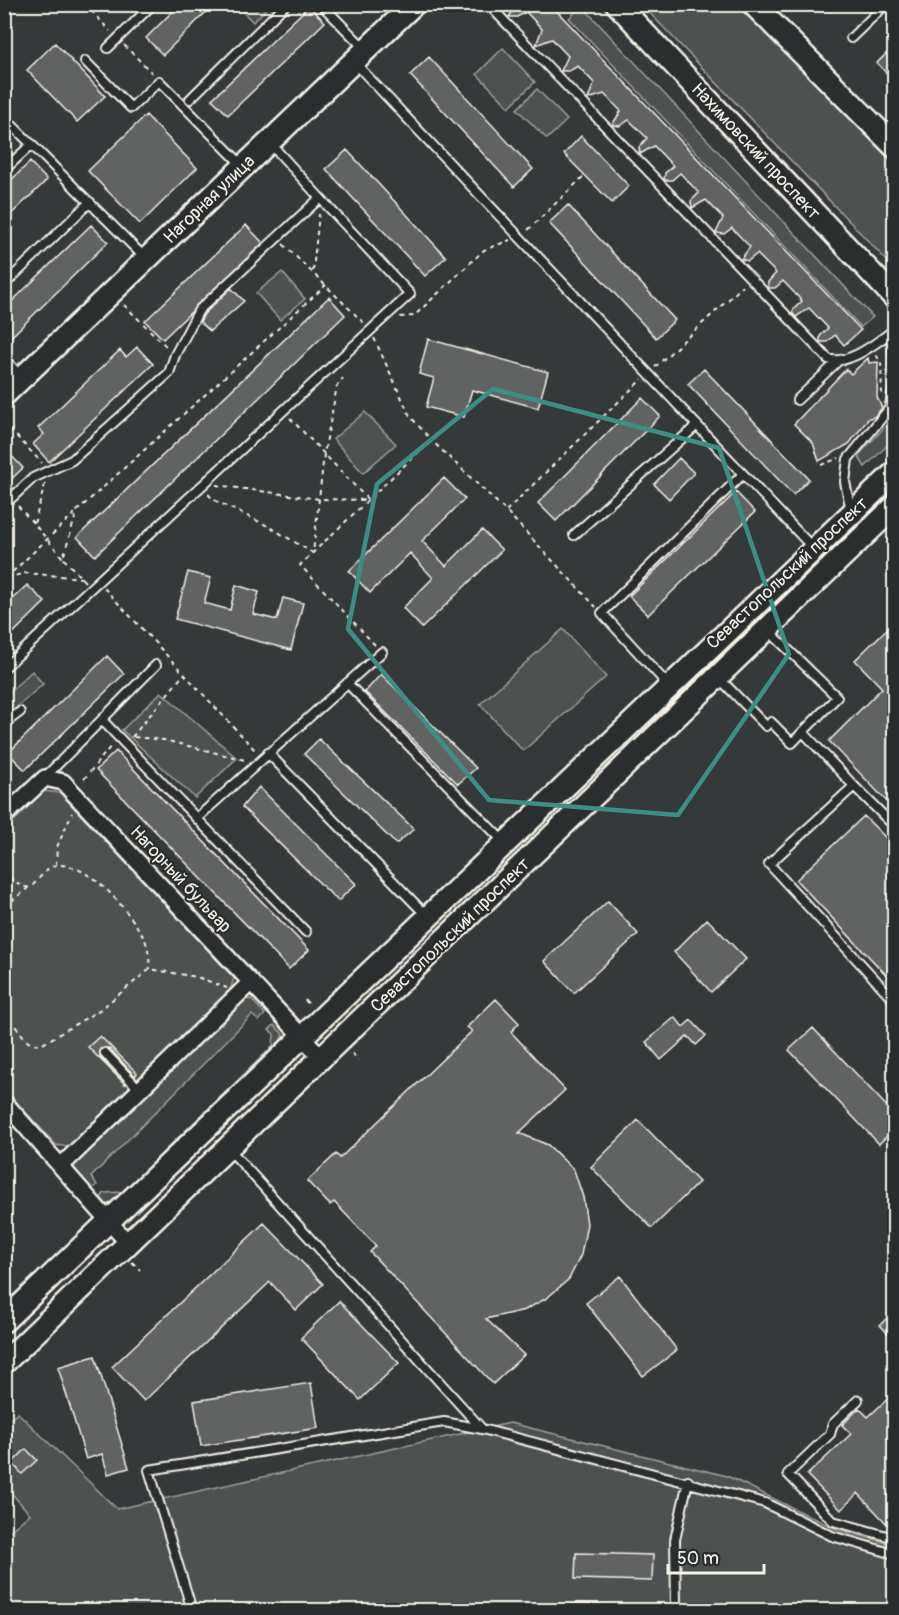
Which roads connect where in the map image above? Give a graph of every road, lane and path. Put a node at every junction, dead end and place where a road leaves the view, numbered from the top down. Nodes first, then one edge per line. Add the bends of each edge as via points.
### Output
1 (153, 4) edge
2 (286, 4) edge
3 (321, 4) edge
4 (414, 4) edge
5 (488, 4) edge
6 (617, 4) edge
7 (753, 4) edge
8 (886, 4) edge
9 (851, 38) dead end
10 (108, 48) dead end
11 (359, 56) junction
12 (85, 61) dead end
13 (190, 99) dead end
14 (4, 117) edge
15 (268, 142) junction
16 (32, 144) junction
17 (894, 146) edge
18 (243, 166) junction
19 (4, 170) edge
20 (585, 175) dead end
21 (320, 198) junction
22 (90, 202) junction
23 (520, 236) junction
24 (277, 238) junction
25 (146, 259) junction
26 (313, 271) junction
27 (751, 279) junction
28 (4, 285) edge
29 (326, 285) junction
30 (111, 292) junction
31 (893, 294) edge
32 (382, 319) junction
33 (370, 330) junction
34 (893, 332) edge
35 (869, 346) junction
36 (174, 355) junction
37 (4, 358) edge
38 (894, 359) edge
39 (837, 362) junction
40 (648, 373) junction
41 (22, 378) junction
42 (342, 378) dead end
43 (894, 386) edge
44 (4, 395) edge
45 (797, 400) dead end
46 (884, 405) dead end
47 (282, 411) junction
48 (4, 423) edge
49 (697, 425) junction
50 (431, 440) junction
51 (324, 454) junction
52 (841, 463) dead end
53 (821, 465) dead end
54 (49, 471) junction
55 (894, 473) edge
56 (743, 474) junction
57 (202, 485) junction
58 (11, 498) junction
59 (319, 499) junction
60 (370, 501) junction
61 (4, 505) edge
62 (894, 507) edge
63 (77, 511) junction
64 (506, 511) junction
65 (851, 513) junction
66 (34, 524) junction
67 (574, 535) dead end
68 (47, 539) junction
69 (813, 548) junction
70 (313, 553) junction
71 (63, 558) junction
72 (5, 578) edge
73 (82, 579) junction
74 (98, 582) junction
75 (91, 588) junction
76 (602, 613) junction
77 (767, 629) junction
78 (382, 652) joint
79 (156, 665) dead end
80 (4, 668) edge
81 (184, 674) junction
82 (718, 677) junction
83 (347, 683) junction
84 (669, 686) junction
85 (20, 712) dead end
86 (102, 720) junction
87 (4, 724) edge
88 (803, 732) junction
89 (119, 736) junction
90 (132, 737) junction
91 (262, 758) junction
92 (45, 778) junction
93 (84, 779) dead end
94 (854, 786) junction
95 (74, 810) dead end
96 (4, 816) edge
97 (197, 818) junction
98 (894, 826) edge
99 (505, 842) junction
100 (56, 865) junction
101 (4, 870) edge
102 (31, 887) junction
103 (4, 907) edge
104 (427, 916) junction
105 (306, 932) dead end
106 (150, 969) junction
107 (251, 982) junction
108 (235, 990) dead end
109 (894, 1000) edge
110 (4, 1012) edge
111 (301, 1036) junction
112 (105, 1053) dead end
113 (322, 1058) junction
114 (140, 1090) junction
115 (6, 1106) edge
116 (228, 1148) junction
117 (62, 1165) junction
118 (108, 1220) junction
119 (128, 1243) junction
120 (4, 1321) edge
121 (4, 1363) edge
122 (858, 1400) dead end
123 (482, 1429) junction
124 (688, 1481) junction
125 (894, 1538) edge
126 (894, 1554) edge
127 (676, 1603) dead end
128 (192, 1611) edge

1 - 10 lane
2 - 13 lane
3 - 11 lane
4 - 11 main road, Нагорная улица
5 - 27 lane
6 - 31 main road, Нахимовский проспект
7 - 17 main road
8 - 9 lane
11 - 15 main road, Нагорная улица
11 - 23 lane
12 - 18 lane via 131,108 159,81
14 - 16 lane
15 - 18 main road, Нагорная улица
15 - 21 lane
16 - 19 lane
16 - 22 lane
18 - 25 main road, Нагорная улица
20 - 23 path
21 - 24 lane
21 - 26 path
21 - 32 lane via 410,294
22 - 25 lane
22 - 28 lane
23 - 32 path via 484,250 414,316
23 - 40 lane
24 - 26 path
24 - 36 lane via 199,310
25 - 30 main road, Нагорная улица
26 - 29 path
27 - 39 lane via 828,359
27 - 40 path
29 - 33 path
29 - 63 path
30 - 36 path
30 - 41 main road, Нагорная улица
32 - 33 lane
33 - 47 lane
33 - 50 path via 410,416
34 - 35 lane
34 - 38 lane
35 - 39 lane
35 - 46 path via 881,362 880,394
36 - 54 lane via 170,373 72,460
37 - 41 lane
39 - 45 lane
40 - 49 lane
40 - 64 path
41 - 44 main road, Нагорная улица
42 - 51 path via 336,386
43 - 65 lane via 889,409 848,459 845,482
47 - 51 path
47 - 57 lane
48 - 54 path
49 - 56 lane
49 - 67 lane
50 - 60 path
50 - 64 path
51 - 59 path
51 - 60 path
52 - 53 path via 844,455
54 - 58 lane via 33,478
54 - 66 path
55 - 65 main road, Севастопольский проспект
56 - 69 lane
56 - 76 lane
57 - 59 path
57 - 70 path via 214,500
57 - 74 lane
58 - 61 lane
58 - 66 path
59 - 60 path
59 - 70 path
60 - 70 path
62 - 77 main road, Севастопольский проспект
63 - 68 path
63 - 71 path
64 - 76 path
65 - 69 main road, Севастопольский проспект
66 - 68 path
68 - 71 path
68 - 72 path
69 - 84 main road, Севастопольский проспект
70 - 78 path via 300,565
71 - 73 path
72 - 73 path via 25,573
73 - 75 path
74 - 75 lane
74 - 81 path
75 - 80 lane
76 - 84 lane
77 - 82 main road, Севастопольский проспект
77 - 88 lane via 837,697
78 - 83 lane
79 - 86 lane
81 - 90 path
81 - 91 path
82 - 88 lane via 792,743
82 - 113 main road, Севастопольский проспект
83 - 91 lane
83 - 99 lane
84 - 99 main road, Севастопольский проспект
85 - 87 lane
86 - 89 lane
86 - 92 lane
88 - 94 lane
89 - 90 path
89 - 93 path
89 - 97 lane
90 - 91 path
91 - 97 lane
91 - 104 lane
92 - 96 street
92 - 107 street, Нагорный бульвар via 63,782
94 - 98 lane
94 - 109 lane via 769,864
95 - 100 path via 57,847
97 - 105 lane
99 - 104 main road, Севастопольский проспект
100 - 102 path
100 - 106 path via 86,872 100,882 145,939
101 - 102 path via 20,886
102 - 103 path
104 - 111 main road, Севастопольский проспект
106 - 108 path via 197,977
106 - 110 path via 101,1009 41,1045 28,1042
107 - 111 street, Нагорный бульвар
107 - 114 street
111 - 113 street, Нагорный бульвар
111 - 118 main road, Севастопольский проспект
112 - 114 lane
113 - 116 main road, Севастопольский проспект
114 - 117 street
115 - 117 street
116 - 119 main road, Севастопольский проспект
116 - 123 lane
117 - 118 street
118 - 119 street
118 - 120 main road, Севастопольский проспект
119 - 121 main road, Севастопольский проспект
122 - 125 lane via 833,1424 830,1434 788,1474 833,1521
123 - 124 lane
123 - 128 lane via 444,1422 149,1470
124 - 126 lane via 765,1503 832,1536
124 - 127 lane via 675,1540

